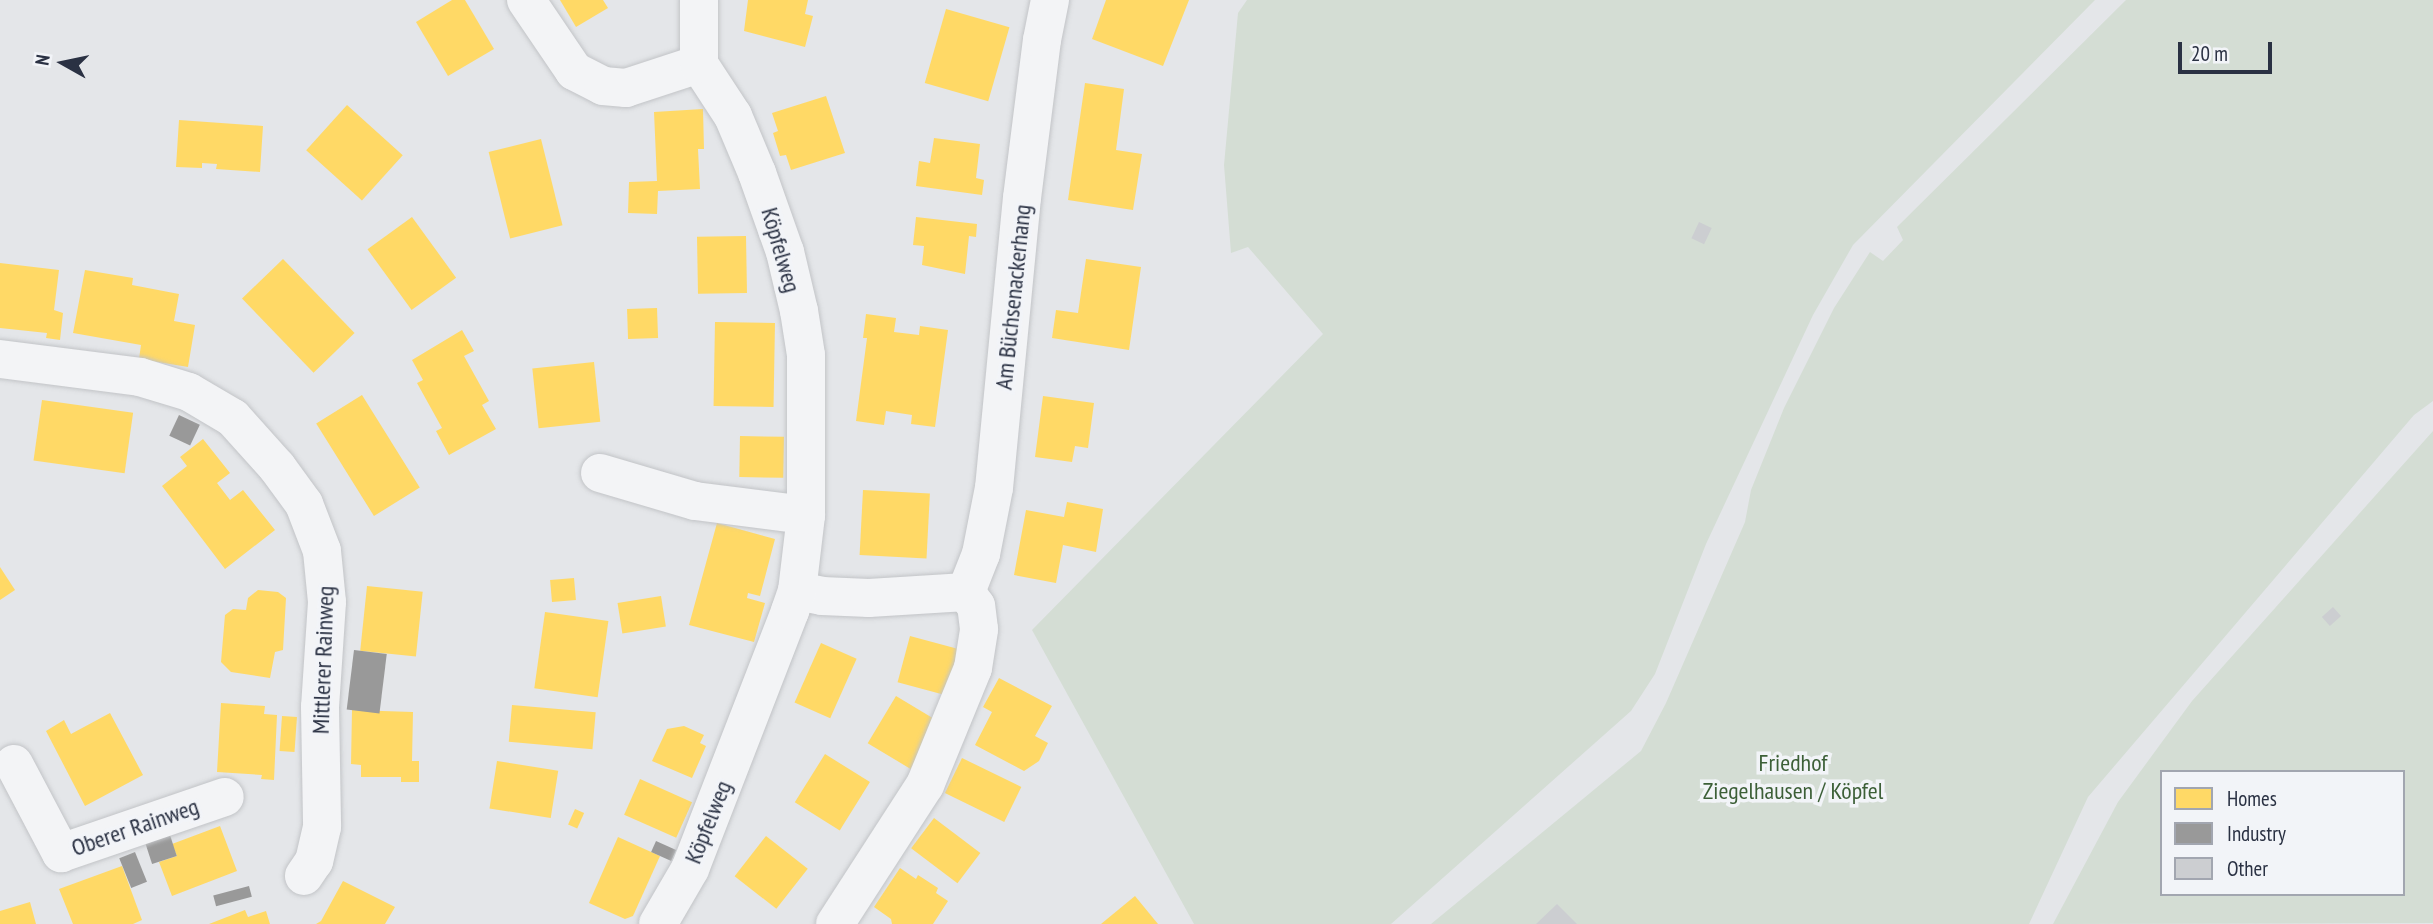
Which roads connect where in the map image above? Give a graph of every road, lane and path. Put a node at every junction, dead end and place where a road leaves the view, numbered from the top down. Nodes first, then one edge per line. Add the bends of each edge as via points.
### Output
1 (526, 0) edge
2 (699, 0) edge
3 (1050, 0) edge
4 (699, 64) junction
5 (0, 359) edge
6 (600, 473) dead end
7 (806, 515) junction
8 (797, 592) junction
9 (966, 592) junction
10 (5, 758) edge
11 (225, 797) dead end
12 (304, 876) dead end
13 (658, 924) edge
14 (835, 924) edge

1 - 4 street via 563,58 587,80 603,86 625,88
2 - 4 street
3 - 9 street, Am Büchsenackerhang via 1022,198 995,488 981,554
4 - 7 street, Köpfelweg via 733,116 757,173 785,252 799,311 806,355
5 - 12 street, Mittlerer Rainweg via 140,377 189,392 233,418 304,504 321,551 327,602 320,707 322,827 314,861
6 - 7 street via 695,501
7 - 8 street, Köpfelweg
8 - 9 street via 869,598
8 - 13 street, Köpfelweg via 690,869
9 - 14 street via 976,606 979,629 973,668 925,785
10 - 11 street, Oberer Rainweg via 61,853

